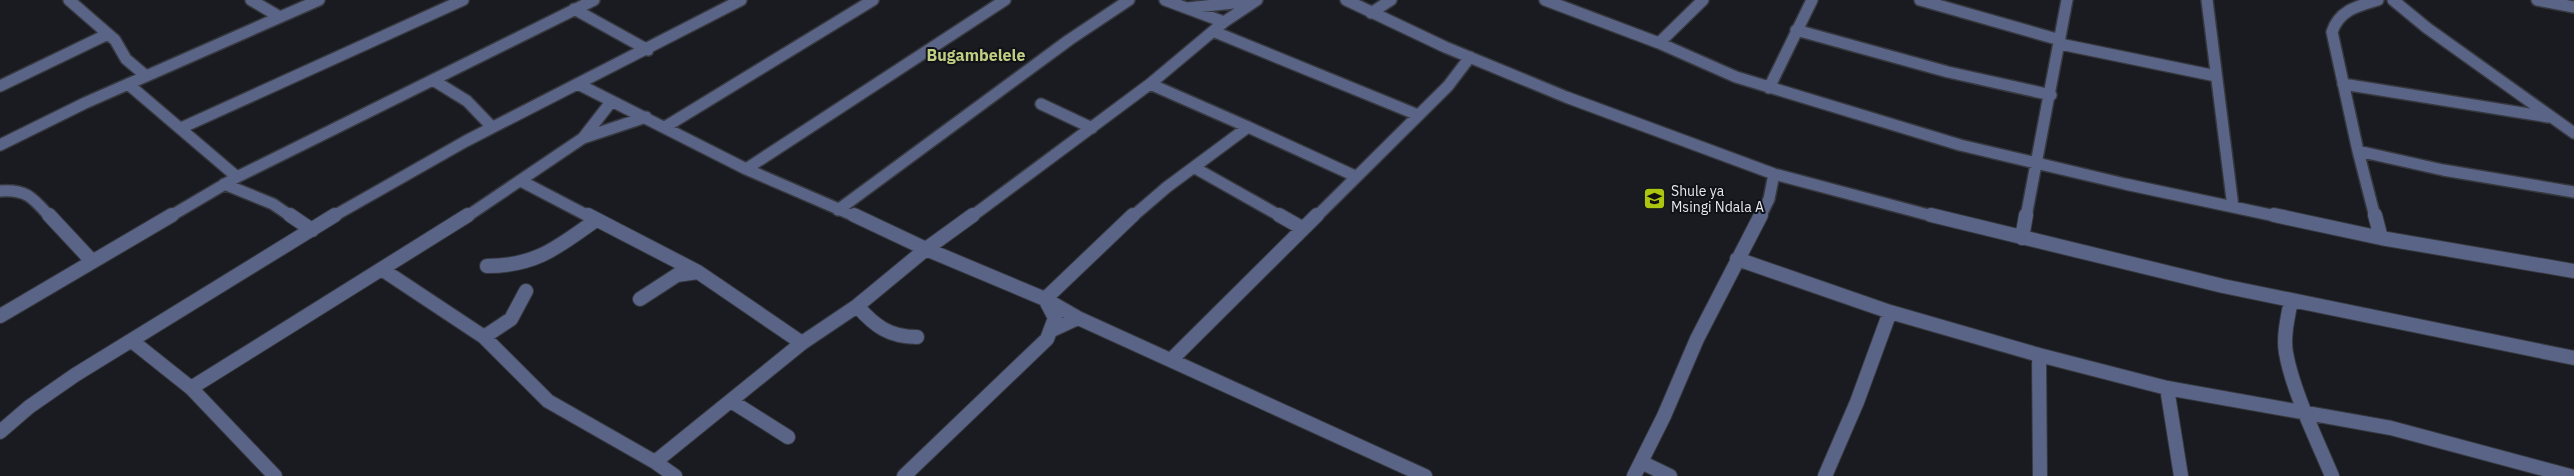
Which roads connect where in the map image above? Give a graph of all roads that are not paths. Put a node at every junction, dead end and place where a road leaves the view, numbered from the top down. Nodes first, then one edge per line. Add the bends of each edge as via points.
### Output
1 (69, 0) edge
2 (251, 0) edge
3 (319, 0) edge
4 (594, 0) edge
5 (741, 0) edge
6 (873, 0) edge
7 (1005, 0) edge
8 (1129, 0) edge
9 (1165, 0) edge
10 (1257, 0) edge
11 (1346, 0) edge
12 (1391, 0) edge
13 (1545, 0) edge
14 (1703, 0) edge
15 (1812, 0) edge
16 (1920, 0) edge
17 (2067, 0) edge
18 (2207, 0) edge
19 (2378, 0) edge
20 (2393, 0) edge
21 (2537, 0) edge
22 (458, 1) edge
23 (2574, 7) edge
24 (1187, 8) junction
25 (574, 9) junction
26 (1371, 13) junction
27 (280, 17) junction
28 (1224, 22) junction
29 (1796, 30) junction
30 (1215, 32) junction
31 (108, 34) junction
32 (2060, 42) junction
33 (1659, 43) junction
34 (648, 50) junction
35 (1470, 57) junction
36 (146, 76) junction
37 (2216, 76) junction
38 (433, 80) junction
39 (128, 84) junction
40 (578, 84) junction
41 (1150, 84) junction
42 (2343, 84) junction
43 (0, 86) edge
44 (1768, 88) junction
45 (2051, 95) junction
46 (611, 102) junction
47 (1042, 104) dead end
48 (1418, 114) junction
49 (646, 117) junction
50 (2550, 118) junction
51 (491, 126) junction
52 (665, 127) junction
53 (1248, 127) junction
54 (181, 128) junction
55 (1092, 128) junction
56 (2574, 133) edge
57 (583, 138) junction
58 (0, 145) edge
59 (2358, 151) junction
60 (2036, 165) junction
61 (1195, 168) junction
62 (746, 169) junction
63 (1774, 174) junction
64 (1355, 176) junction
65 (237, 177) junction
66 (521, 181) junction
67 (224, 184) junction
68 (0, 191) edge
69 (2574, 192) edge
70 (2233, 207) junction
71 (838, 210) junction
72 (596, 220) junction
73 (1302, 228) junction
74 (312, 230) junction
75 (2022, 238) junction
76 (2380, 238) junction
77 (926, 249) junction
78 (1737, 259) junction
79 (92, 260) junction
80 (487, 266) dead end
81 (383, 270) junction
82 (2574, 271) edge
83 (698, 272) junction
84 (526, 291) dead end
85 (640, 299) dead end
86 (1045, 299) junction
87 (2291, 300) junction
88 (857, 306) junction
89 (1890, 312) junction
90 (0, 316) edge
91 (1078, 318) junction
92 (1052, 330) junction
93 (917, 337) dead end
94 (484, 338) junction
95 (132, 341) junction
96 (802, 343) junction
97 (2039, 355) junction
98 (2574, 358) edge
99 (1171, 360) junction
100 (191, 388) junction
101 (2167, 388) junction
102 (731, 401) junction
103 (2305, 412) junction
104 (0, 432) edge
105 (788, 437) dead end
106 (655, 462) junction
107 (1641, 462) junction
108 (271, 475) edge
109 (675, 476) edge
110 (904, 476) edge
111 (1424, 476) edge
112 (1634, 476) edge
113 (1670, 476) edge
114 (1825, 476) edge
115 (2040, 476) edge
116 (2181, 476) edge
117 (2332, 476) edge
118 (2570, 476) edge

1 - 31 street
2 - 27 street
3 - 27 street
4 - 25 street
5 - 34 street
6 - 52 street
7 - 62 street
8 - 71 street via 1069,40
9 - 24 street
10 - 24 street
10 - 28 street
11 - 26 street
12 - 26 street
13 - 33 street
14 - 33 street
15 - 29 street
16 - 32 street
17 - 32 street
18 - 37 street
19 - 42 street via 2340,14 2333,22 2332,32
20 - 50 street
21 - 23 street
22 - 54 street
24 - 28 street
25 - 34 street
25 - 38 street
26 - 35 street
27 - 36 street
28 - 30 street
29 - 44 street
29 - 45 street via 1948,72
30 - 41 street
30 - 48 street
31 - 36 street via 126,59
31 - 43 street
32 - 37 street
32 - 45 street
33 - 44 street
34 - 40 street
35 - 48 street via 1448,86
35 - 63 street via 1566,97
36 - 39 street
37 - 70 street
38 - 51 street via 467,101
38 - 65 street
39 - 54 street
39 - 58 street
40 - 46 street
40 - 51 street
41 - 53 street
41 - 55 street
42 - 50 street
42 - 59 street
44 - 60 street
45 - 60 street
46 - 49 street
46 - 57 street
47 - 55 street
48 - 64 street
49 - 52 street
49 - 57 street
50 - 56 street
51 - 74 street
52 - 62 street
53 - 61 street
53 - 64 street
54 - 65 street
55 - 77 street
57 - 66 street
59 - 69 street via 2443,170
59 - 76 street
60 - 70 street
60 - 75 street
61 - 73 street
61 - 86 street via 1168,186 1107,238
62 - 71 street
63 - 75 street
63 - 78 street via 1769,199
64 - 73 street
65 - 67 street
66 - 72 street
66 - 81 street
67 - 74 street via 273,204
67 - 79 street
68 - 79 street via 15,190 30,195
70 - 76 street
71 - 77 street
72 - 80 street via 534,262 510,267
72 - 83 street
73 - 99 street
74 - 95 street
75 - 87 street
76 - 82 street
77 - 86 street
77 - 88 street
78 - 89 street
78 - 107 street
79 - 90 street
81 - 94 street
81 - 100 street
83 - 85 street via 677,275
83 - 96 street
84 - 94 street via 512,319
86 - 91 street
86 - 92 street via 1055,318
87 - 98 street
87 - 103 street via 2285,347
88 - 93 street via 882,331 896,336
88 - 96 street
89 - 97 street
89 - 114 street
91 - 92 street
91 - 99 street
92 - 110 street via 1047,339
94 - 106 street via 548,402
95 - 100 street
95 - 104 street via 53,390
96 - 102 street
97 - 101 street
97 - 115 street
99 - 111 street
100 - 108 street
101 - 103 street
101 - 116 street
102 - 105 street
102 - 106 street
103 - 117 street
103 - 118 street via 2391,428
106 - 109 street
107 - 112 street
107 - 113 street

